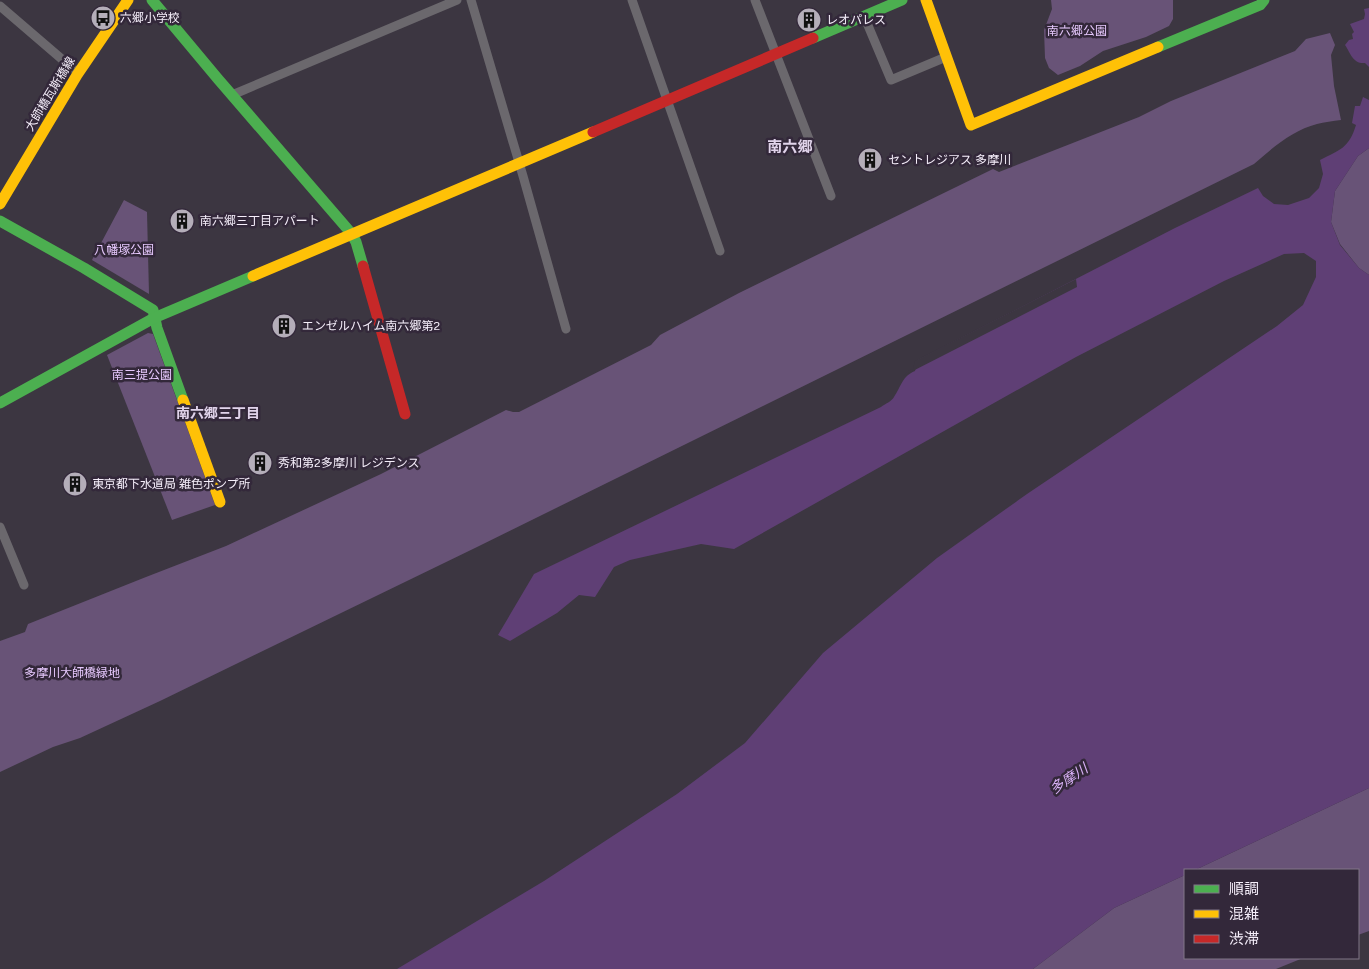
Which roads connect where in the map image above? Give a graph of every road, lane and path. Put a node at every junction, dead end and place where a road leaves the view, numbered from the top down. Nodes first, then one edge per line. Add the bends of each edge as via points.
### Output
1 (128, 0) edge
2 (152, 0) edge
3 (457, 0) edge
4 (471, 0) edge
5 (632, 0) edge
6 (755, 0) edge
7 (902, 0) edge
8 (926, 0) edge
9 (1264, 0) edge
10 (0, 6) edge
11 (864, 16) junction
12 (775, 54) junction
13 (946, 57) junction
14 (78, 73) junction
15 (232, 95) junction
16 (667, 100) junction
17 (519, 163) junction
18 (831, 196) dead end
19 (0, 204) edge
20 (0, 221) edge
21 (351, 233) junction
22 (720, 251) dead end
23 (154, 318) junction
24 (566, 329) dead end
25 (0, 403) edge
26 (405, 414) dead end
27 (220, 502) dead end
28 (0, 527) edge
29 (24, 585) dead end

1 - 14 street, 大師橋瓦斯橋線
2 - 15 street
3 - 15 street
4 - 17 street
5 - 16 street
6 - 12 street
7 - 11 street
8 - 13 street
9 - 13 street via 1260,5 971,125
10 - 14 street
11 - 12 street
11 - 13 street via 891,80
12 - 16 street
12 - 18 street
14 - 19 street, 大師橋瓦斯橋線
15 - 21 street
16 - 17 street
16 - 22 street
17 - 21 street
17 - 24 street
20 - 23 street via 153,310
21 - 23 street
21 - 26 street
23 - 25 street
23 - 27 street
28 - 29 street

